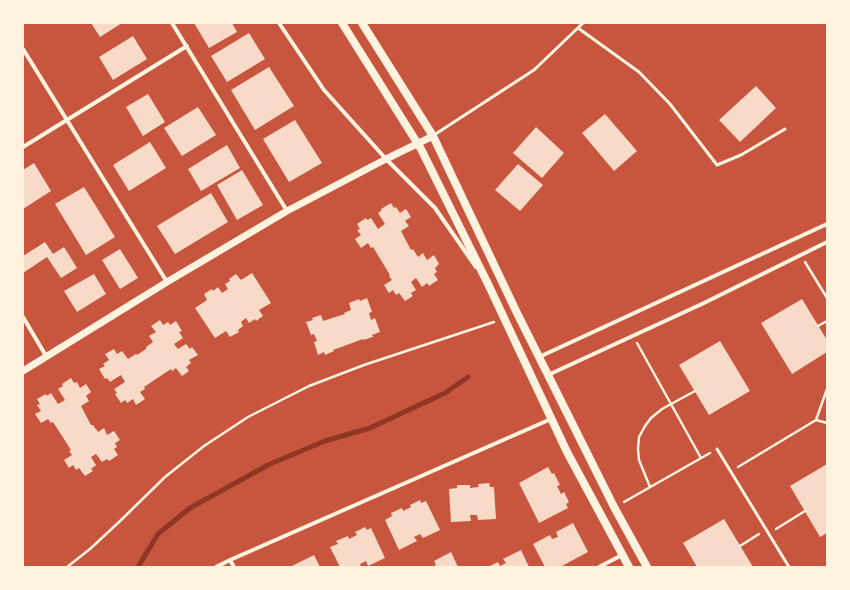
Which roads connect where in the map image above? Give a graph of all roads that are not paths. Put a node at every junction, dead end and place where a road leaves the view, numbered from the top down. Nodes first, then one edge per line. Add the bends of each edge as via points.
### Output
1 (172, 23) edge
2 (279, 23) edge
3 (342, 23) edge
4 (362, 23) edge
5 (583, 23) edge
6 (578, 28) junction
7 (187, 46) junction
8 (23, 49) edge
9 (67, 120) junction
10 (785, 129) dead end
11 (433, 136) junction
12 (417, 143) junction
13 (23, 147) edge
14 (386, 159) junction
15 (288, 211) junction
16 (827, 224) edge
17 (827, 242) edge
18 (166, 282) junction
19 (489, 286) junction
20 (23, 317) edge
21 (46, 356) junction
22 (539, 357) junction
23 (23, 370) edge
24 (548, 375) junction
25 (551, 419) junction
26 (717, 448) road end
27 (622, 555) junction
28 (230, 560) junction
29 (216, 567) edge
30 (234, 567) edge
31 (599, 567) edge
32 (629, 567) edge
33 (647, 567) edge
34 (789, 567) edge

1 - 7 street
2 - 14 street via 324,90
3 - 12 main road
4 - 11 main road
5 - 6 lane
6 - 10 lane via 639,72 670,104 717,165 741,155
6 - 11 lane via 534,70
7 - 9 street
7 - 15 street
8 - 9 street
9 - 13 street
9 - 18 street
11 - 12 street
11 - 22 main road
12 - 14 street
12 - 19 main road
14 - 15 street
14 - 19 street via 435,208
15 - 18 street
16 - 22 street
17 - 24 street via 704,303
18 - 21 street
19 - 25 main road
20 - 21 street
21 - 23 street
22 - 24 main road
24 - 33 main road via 614,508
25 - 27 main road
25 - 28 street
26 - 34 lane
27 - 31 street
27 - 32 main road
28 - 29 street
28 - 30 street

